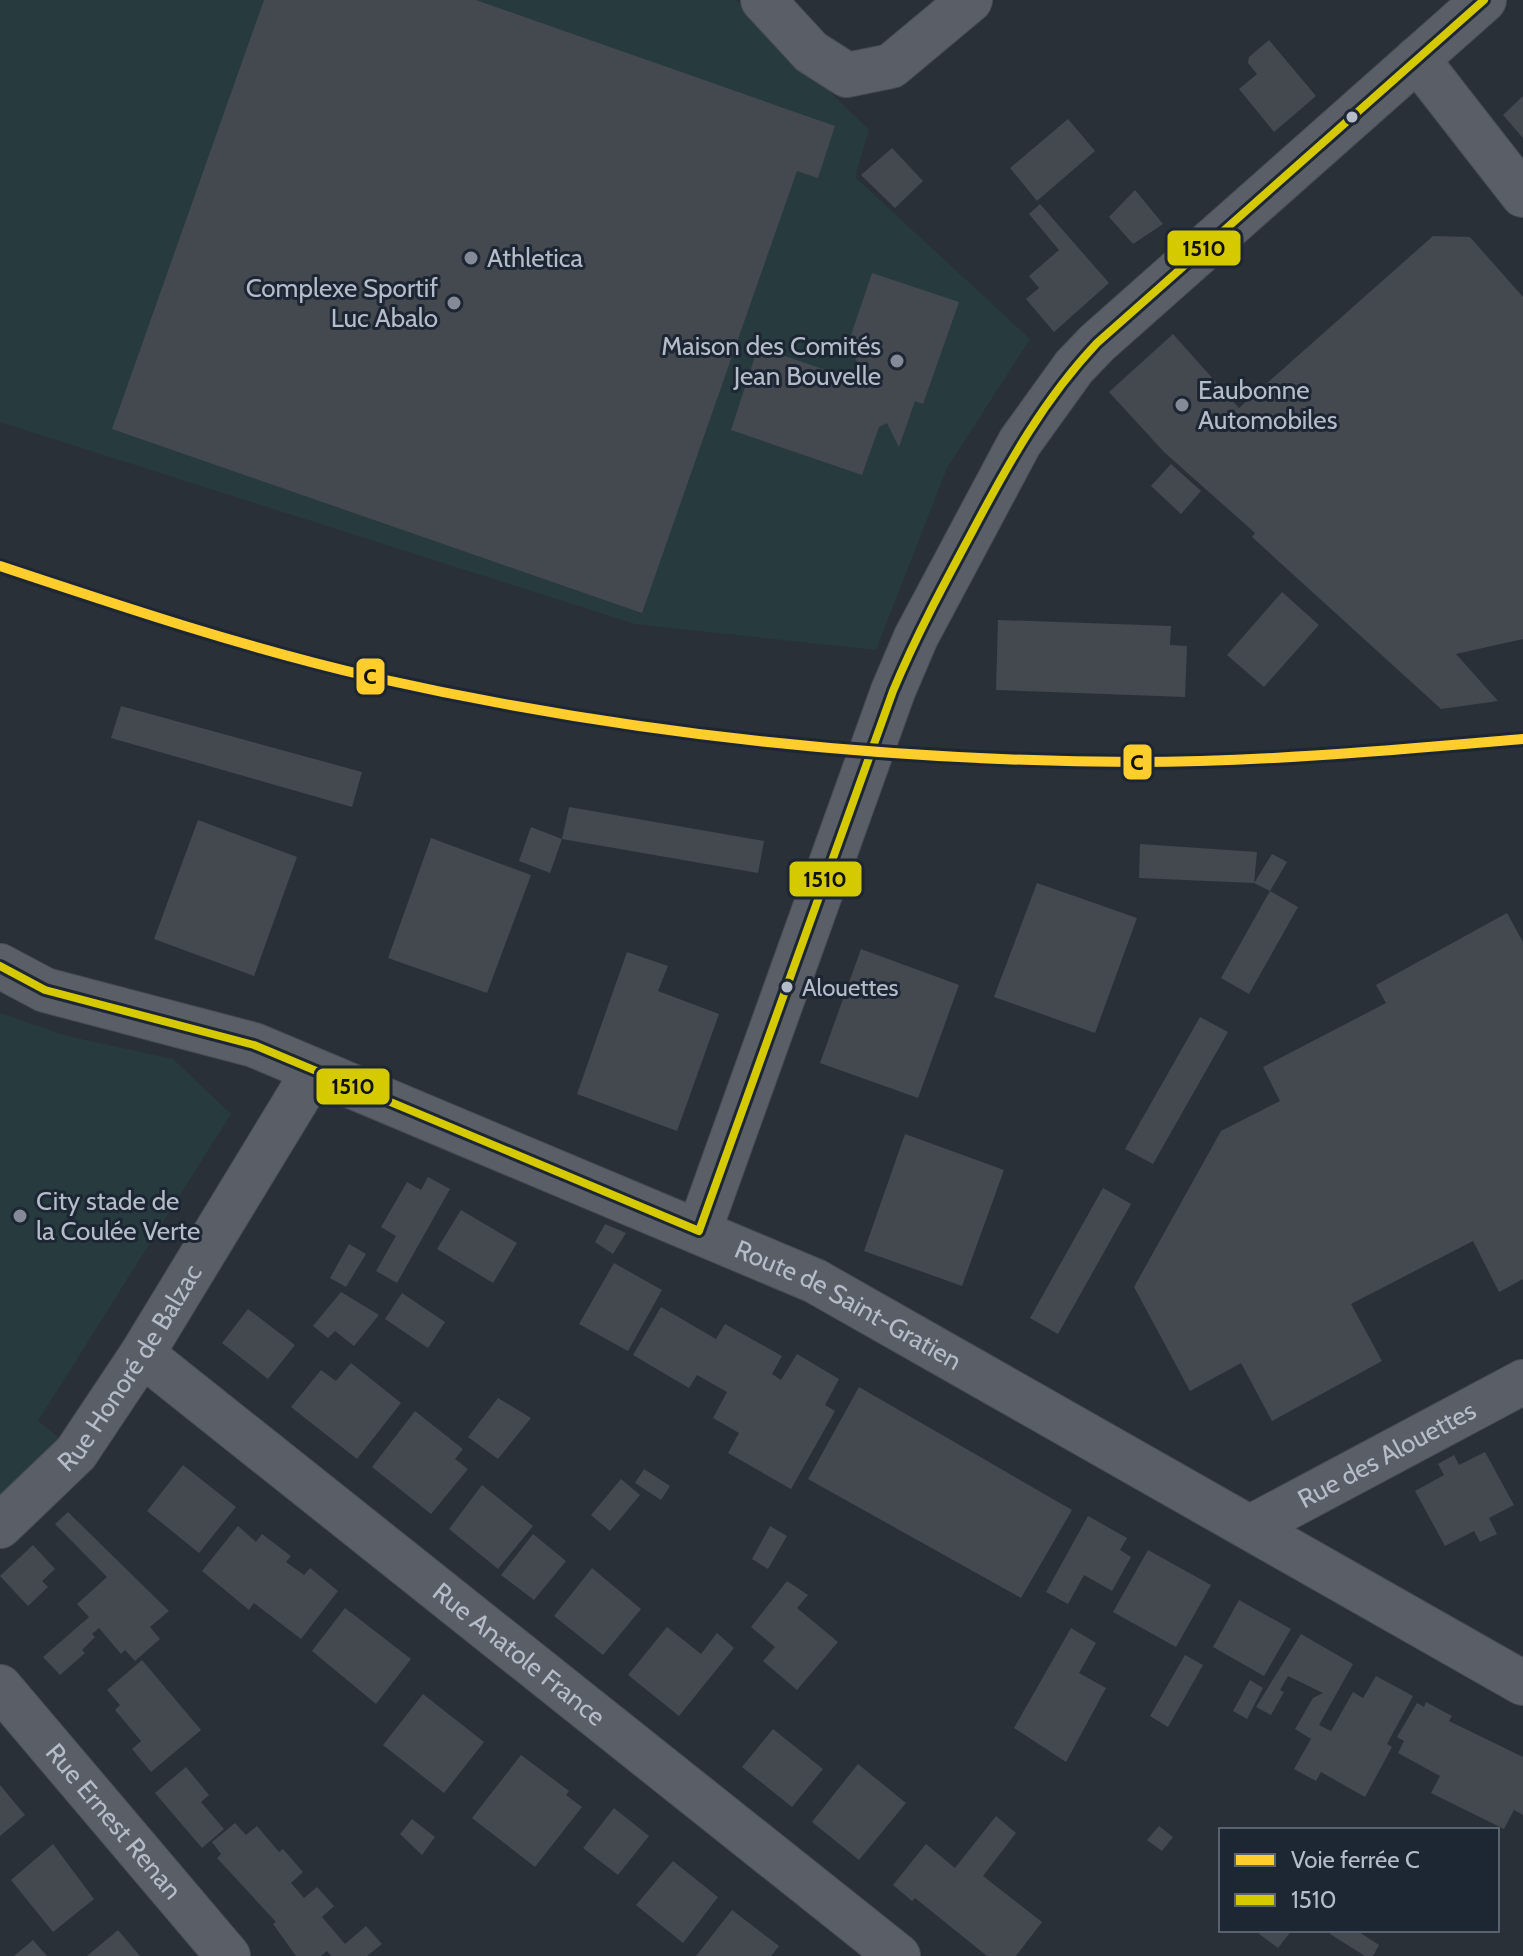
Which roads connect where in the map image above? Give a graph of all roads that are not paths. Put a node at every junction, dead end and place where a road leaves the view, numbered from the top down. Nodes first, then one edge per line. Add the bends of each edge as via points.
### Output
1 (763, 0) edge
2 (970, 0) edge
3 (1484, 0) edge
4 (1417, 59) junction
5 (1523, 195) edge
6 (0, 966) edge
7 (314, 1071) junction
8 (699, 1231) junction
9 (142, 1354) junction
10 (1523, 1382) edge
11 (0, 1526) edge
12 (1251, 1527) junction
13 (1523, 1683) edge
14 (0, 1687) edge
15 (228, 1956) edge
16 (898, 1956) edge

1 - 2 street via 811,52 847,75 891,66
3 - 4 street
4 - 5 street
4 - 8 street via 1097,343 1020,442 945,579 893,691
6 - 7 street, Route de Saint-Gratien via 45,990 254,1045
7 - 8 street, Route de Saint-Gratien
7 - 9 street, Rue Honoré de Balzac
8 - 12 street, Route de Saint-Gratien via 815,1281
9 - 11 street, Rue Honoré de Balzac via 76,1453
9 - 16 street, Rue Anatole France
10 - 12 street, Rue des Alouettes
12 - 13 street, Route de Saint-Gratien
14 - 15 street, Rue Ernest Renan

